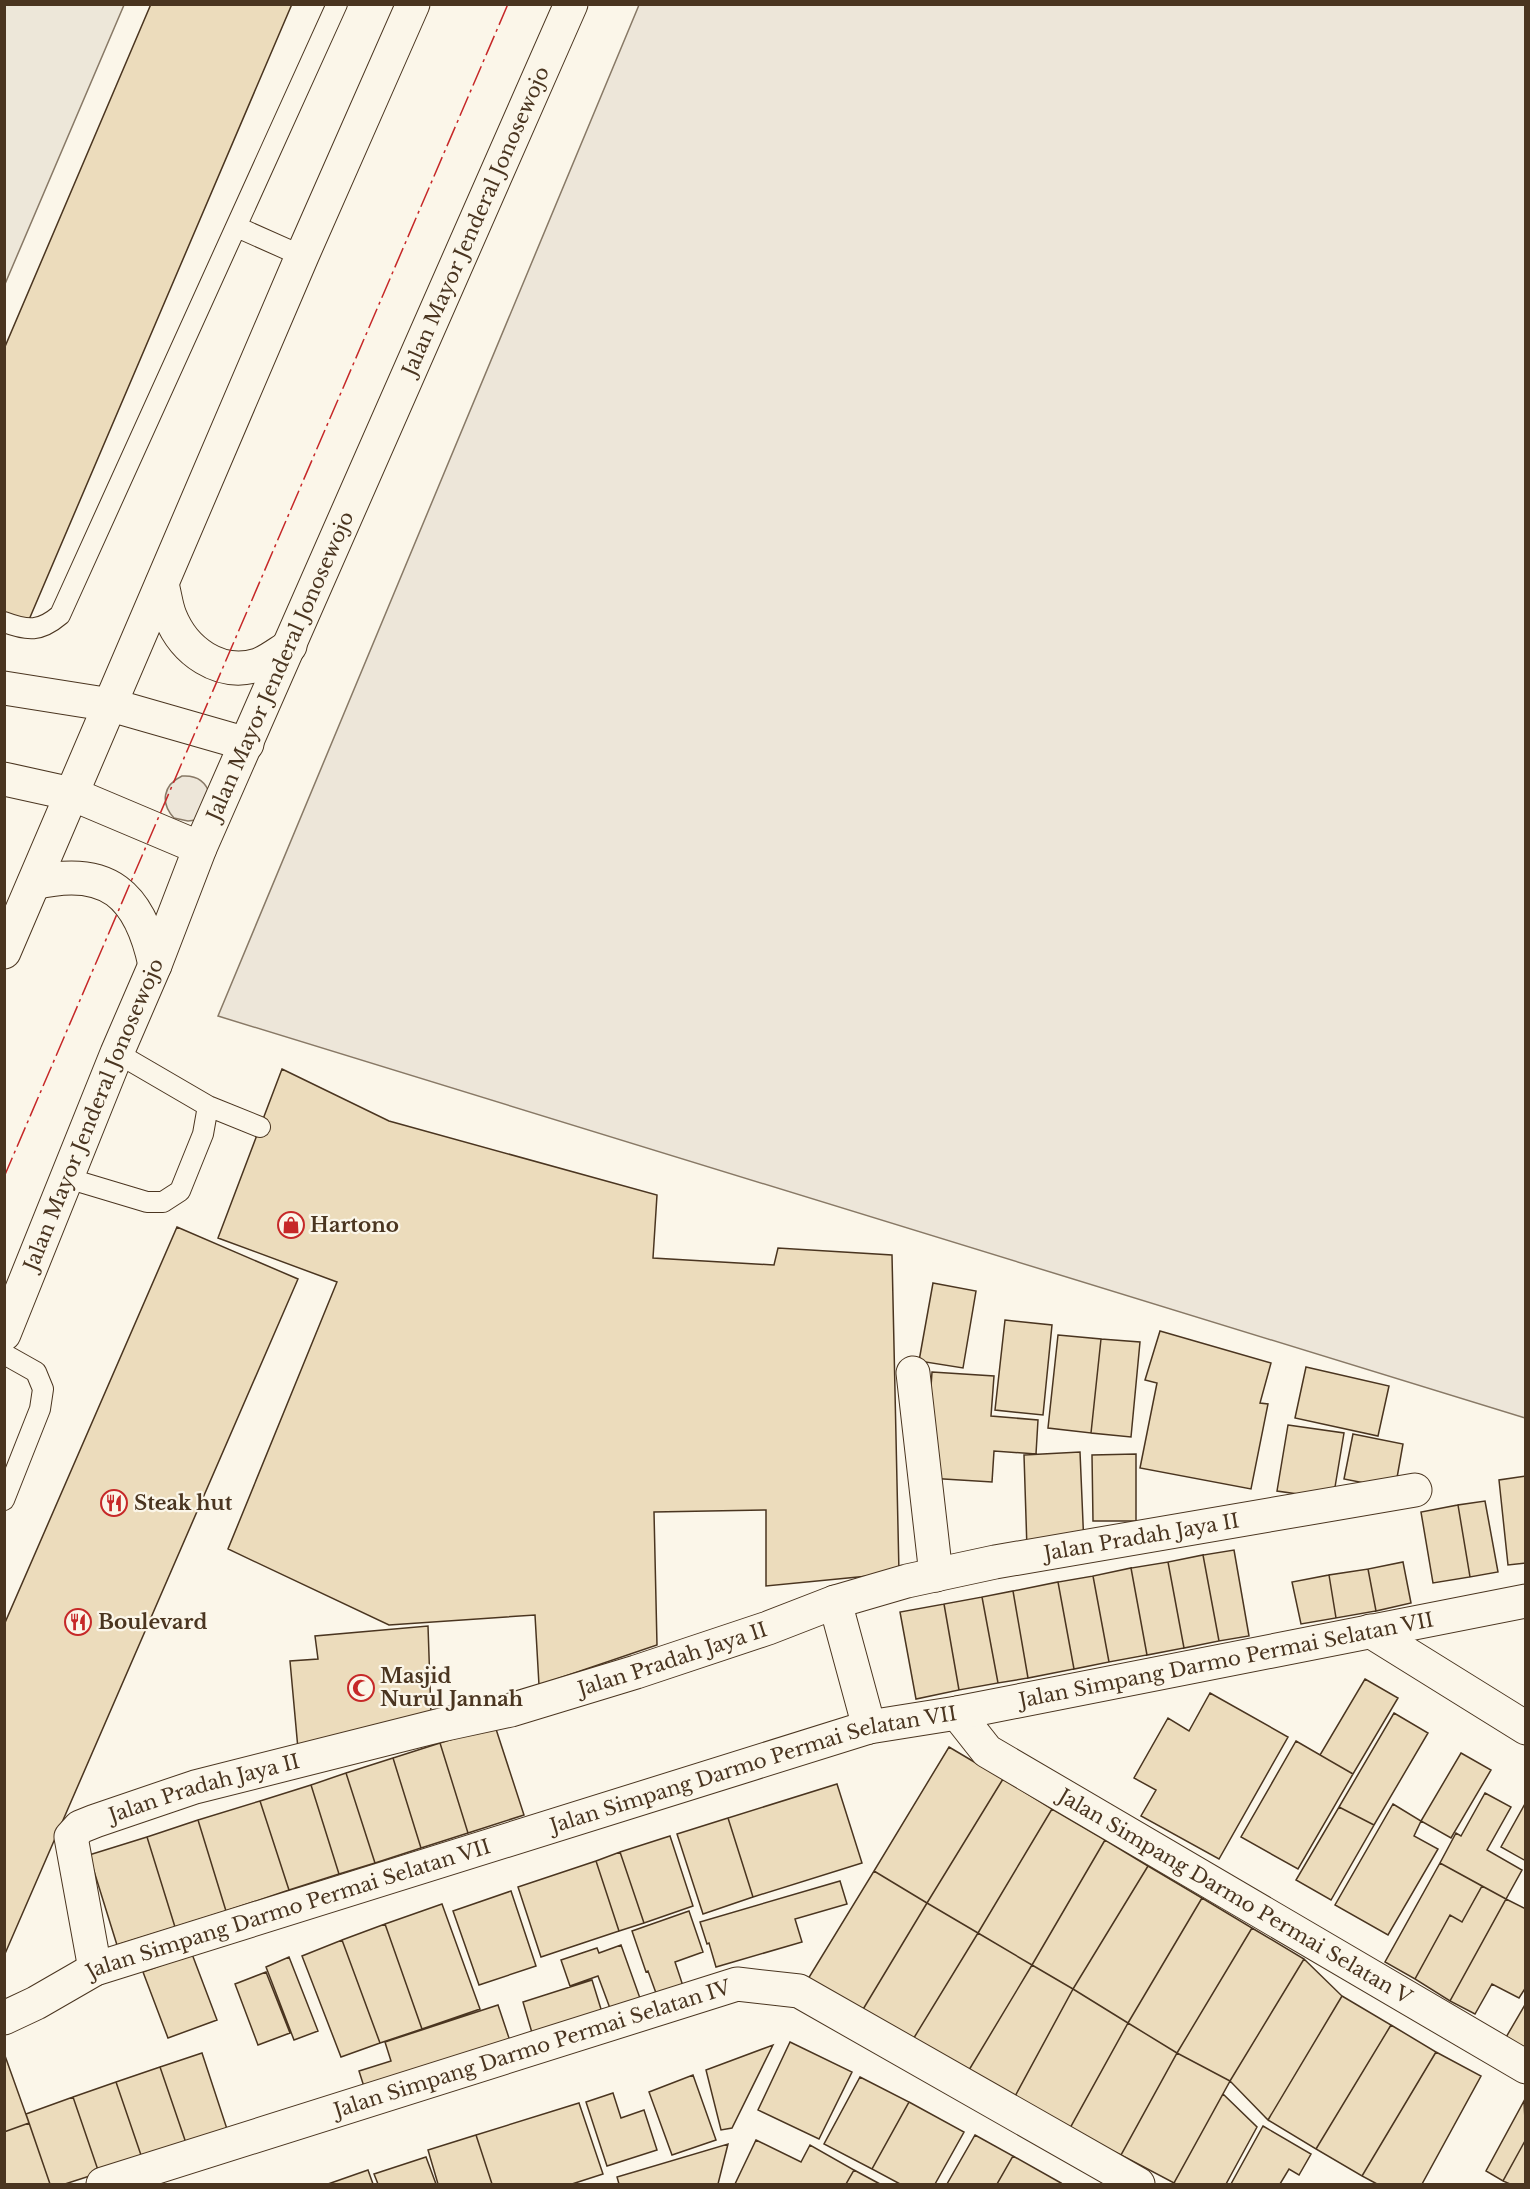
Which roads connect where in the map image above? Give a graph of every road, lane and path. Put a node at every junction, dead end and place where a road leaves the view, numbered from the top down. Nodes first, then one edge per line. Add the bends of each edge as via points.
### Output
1 (337, 4) edge
2 (413, 4) edge
3 (571, 4) edge
4 (237, 227) junction
5 (302, 255) junction
6 (162, 584) junction
7 (4, 622) edge
8 (290, 646) junction
9 (4, 688) edge
10 (111, 705) junction
11 (248, 744) junction
12 (4, 779) edge
13 (72, 794) junction
14 (200, 848) junction
15 (34, 883) junction
16 (4, 952) edge
17 (155, 966) junction
18 (117, 1053) junction
19 (208, 1106) junction
20 (260, 1127) dead end
21 (67, 1178) junction
22 (4, 1334) edge
23 (4, 1354) edge
24 (913, 1373) dead end
25 (1415, 1490) dead end
26 (4, 1500) edge
27 (936, 1575) junction
28 (1526, 1601) edge
29 (835, 1602) junction
30 (1370, 1631) junction
31 (957, 1713) junction
32 (869, 1726) junction
33 (1526, 1728) edge
34 (95, 1968) junction
35 (4, 2018) edge
36 (1526, 2067) edge
37 (103, 2184) edge
38 (1138, 2184) edge

1 - 4 lane
2 - 5 street
3 - 8 street, Jalan Mayor Jenderal Jonosewojo
4 - 5 lane
4 - 7 lane via 60,615 46,627 24,629
5 - 6 street
6 - 8 street via 169,615 179,635 200,657 214,664 236,668 259,664
6 - 10 street
8 - 11 street, Jalan Mayor Jenderal Jonosewojo
9 - 10 street
10 - 11 street
10 - 13 street
11 - 14 street, Jalan Mayor Jenderal Jonosewojo
12 - 13 street
13 - 14 street
13 - 15 street
14 - 17 street, Jalan Mayor Jenderal Jonosewojo
15 - 16 street
15 - 17 street via 89,878 111,886 138,914
17 - 18 street, Jalan Mayor Jenderal Jonosewojo
18 - 19 lane
18 - 21 street, Jalan Mayor Jenderal Jonosewojo
19 - 20 lane
19 - 21 lane via 203,1134 180,1191 162,1202 147,1202
21 - 22 street, Jalan Mayor Jenderal Jonosewojo
23 - 26 lane via 36,1372 42,1389 40,1409
24 - 27 street
25 - 27 street, Jalan Pradah Jaya II
27 - 29 street, Jalan Pradah Jaya II
28 - 30 street, Jalan Simpang Darmo Permai Selatan VII
29 - 32 street
29 - 34 street, Jalan Pradah Jaya II via 702,1650 511,1710 195,1787 80,1827 71,1837
30 - 31 street, Jalan Simpang Darmo Permai Selatan VII
30 - 33 street
31 - 32 street, Jalan Simpang Darmo Permai Selatan VII
31 - 36 street, Jalan Simpang Darmo Permai Selatan V via 987,1751
32 - 34 street, Jalan Simpang Darmo Permai Selatan VII
34 - 35 street, Jalan Simpang Darmo Permai Selatan VII
37 - 38 street, Jalan Simpang Darmo Permai Selatan IV via 737,1984 799,1991

